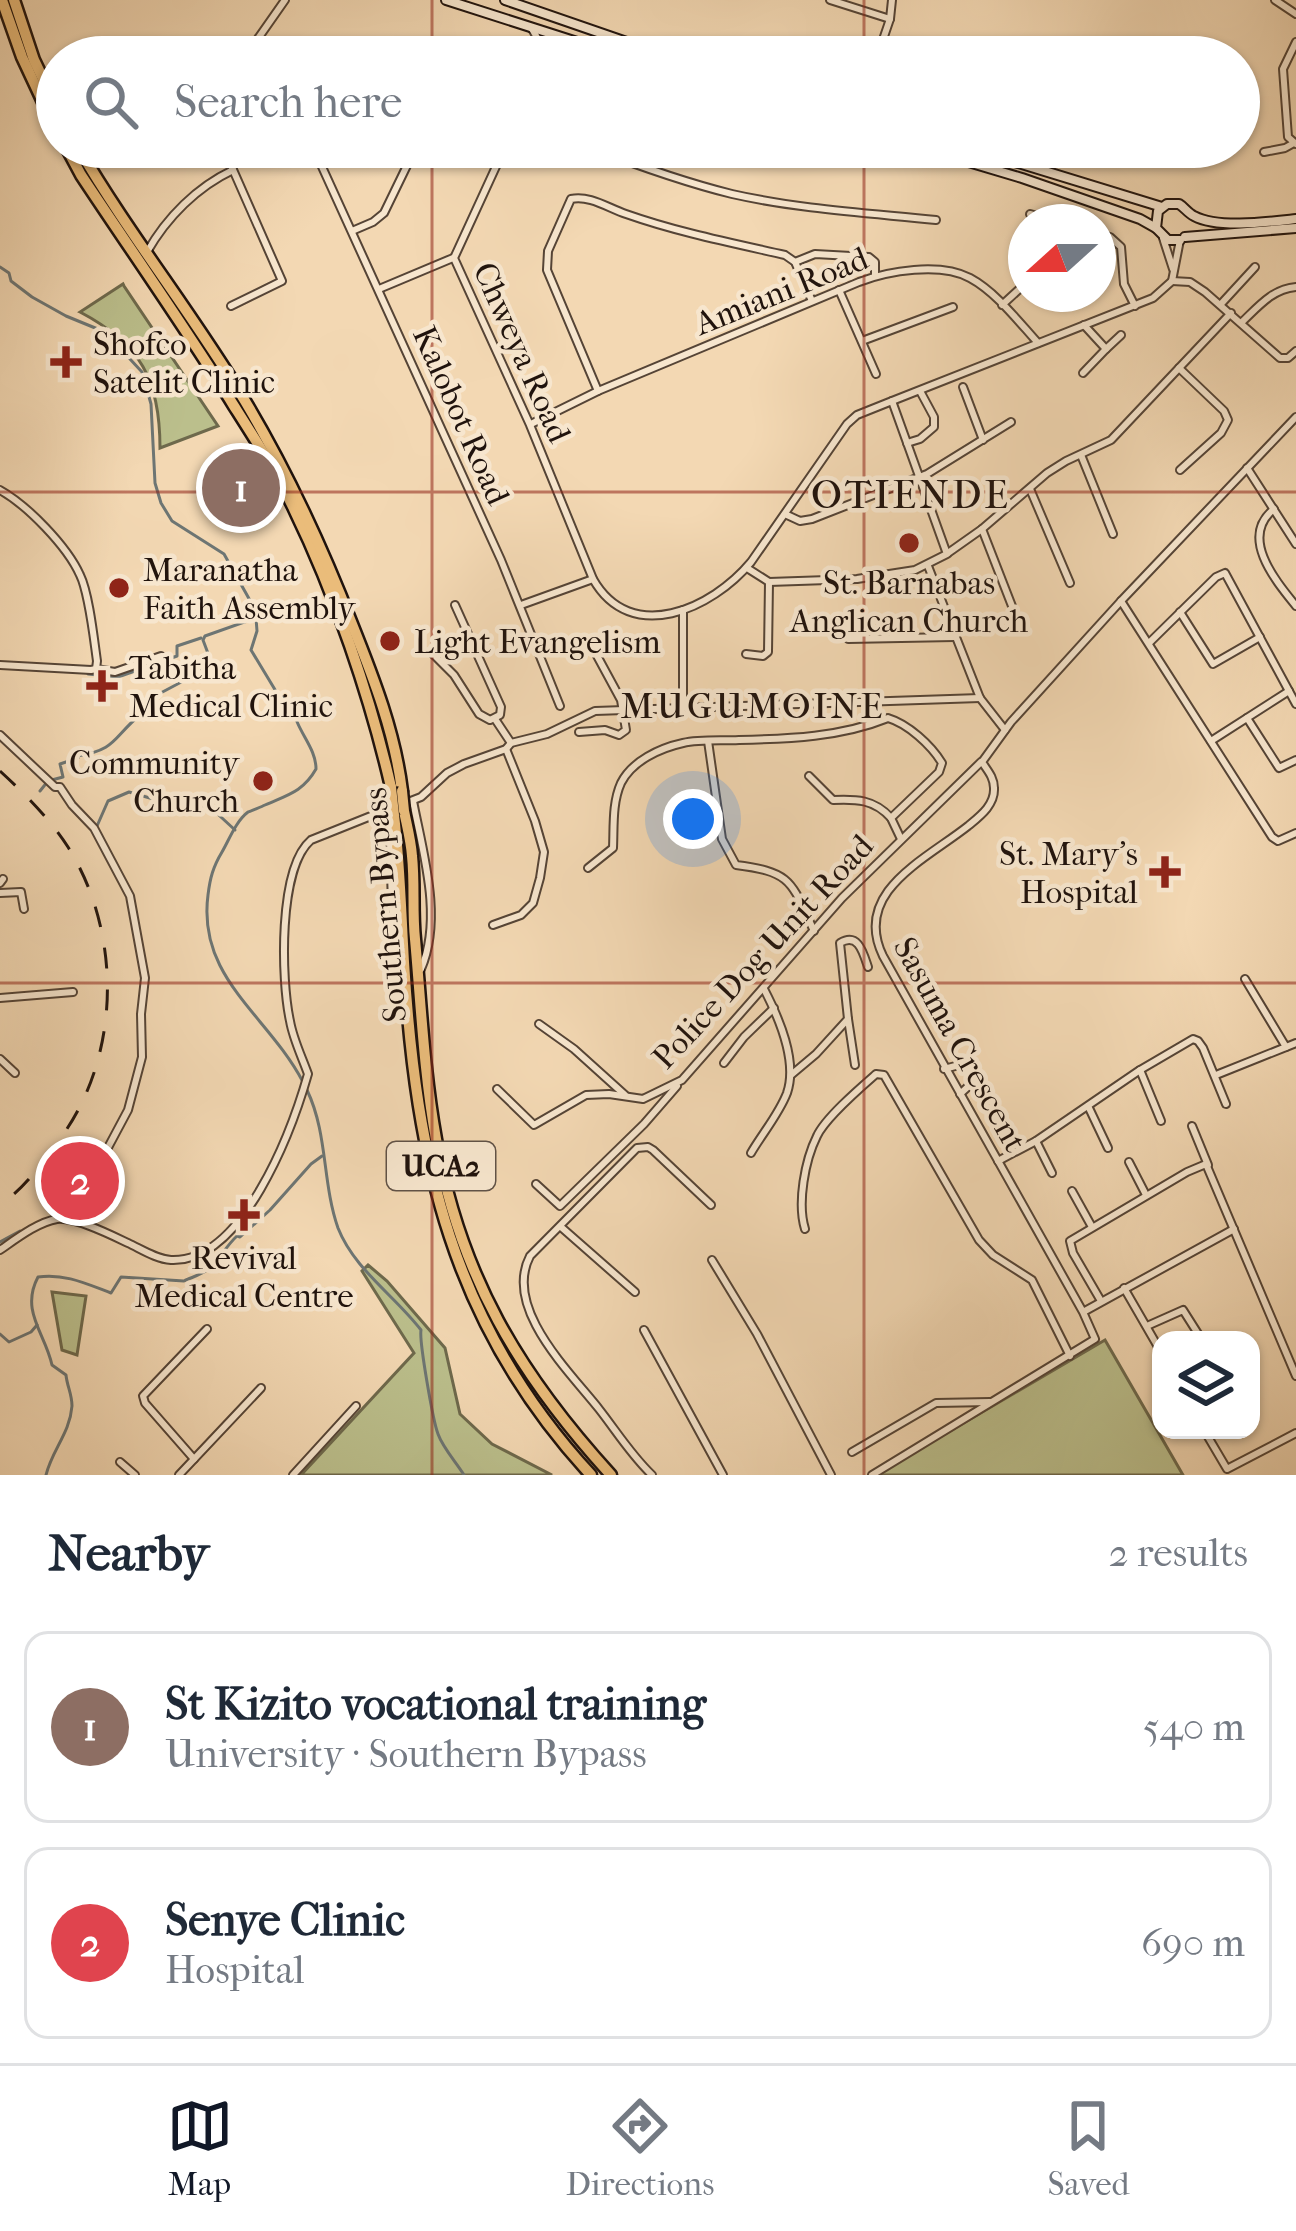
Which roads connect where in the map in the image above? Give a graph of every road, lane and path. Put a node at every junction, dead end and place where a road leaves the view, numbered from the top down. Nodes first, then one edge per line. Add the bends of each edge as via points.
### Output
1 (2, 0) edge
2 (14, 0) edge
3 (286, 0) edge
4 (446, 0) edge
5 (506, 0) edge
6 (830, 0) edge
7 (892, 0) edge
8 (1279, 1) edge
9 (1296, 14) edge
10 (890, 19) junction
11 (531, 27) junction
12 (259, 36) edge
13 (538, 36) edge
14 (558, 36) edge
15 (610, 36) edge
16 (884, 36) edge
17 (1296, 42) edge
18 (36, 64) edge
19 (36, 87) edge
20 (1295, 143) edge
21 (1264, 152) dead end
22 (77, 168) edge
23 (91, 168) edge
24 (323, 168) edge
25 (406, 168) edge
26 (496, 168) edge
27 (646, 168) edge
28 (989, 168) edge
29 (1035, 168) edge
30 (233, 170) joint
31 (1162, 207) junction
32 (1191, 215) junction
33 (936, 220) dead end
34 (1296, 224) edge
35 (1156, 228) junction
36 (352, 232) junction
37 (1163, 238) junction
38 (1183, 238) junction
39 (1116, 242) edge
40 (146, 253) junction
41 (454, 257) junction
42 (795, 262) junction
43 (1255, 267) dead end
44 (875, 276) junction
45 (1173, 277) junction
46 (1296, 287) edge
47 (379, 289) junction
48 (838, 290) junction
49 (1008, 299) edge
50 (812, 301) junction
51 (1221, 304) junction
52 (1001, 305) junction
53 (232, 306) dead end
54 (1135, 306) junction
55 (952, 307) dead end
56 (1231, 314) junction
57 (1241, 323) junction
58 (1084, 325) junction
59 (1120, 335) dead end
60 (862, 341) junction
61 (1038, 343) junction
62 (1106, 349) junction
63 (1296, 351) edge
64 (1179, 368) junction
65 (1083, 373) dead end
66 (876, 374) dead end
67 (963, 387) dead end
68 (598, 391) junction
69 (920, 391) junction
70 (892, 401) junction
71 (1296, 417) edge
72 (1011, 422) dead end
73 (530, 425) junction
74 (983, 440) junction
75 (907, 443) junction
76 (1081, 455) junction
77 (1247, 468) junction
78 (1180, 470) dead end
79 (920, 477) junction
80 (1030, 489) junction
81 (0, 490) edge
82 (1274, 509) junction
83 (785, 514) junction
84 (982, 529) junction
85 (1113, 534) dead end
86 (1296, 544) edge
87 (947, 554) junction
88 (928, 566) junction
89 (747, 568) junction
90 (593, 579) junction
91 (769, 582) junction
92 (1070, 583) dead end
93 (1121, 601) junction
94 (455, 605) dead end
95 (521, 605) junction
96 (1296, 606) edge
97 (683, 610) junction
98 (1180, 612) junction
99 (1017, 619) dead end
100 (954, 637) junction
101 (1260, 637) junction
102 (848, 639) dead end
103 (1149, 644) junction
104 (595, 652) dead end
105 (434, 654) dead end
106 (746, 654) dead end
107 (161, 656) dead end
108 (0, 665) edge
109 (95, 669) junction
110 (1289, 691) junction
111 (980, 698) junction
112 (1296, 704) edge
113 (560, 706) dead end
114 (683, 706) junction
115 (623, 709) junction
116 (1246, 718) junction
117 (495, 719) junction
118 (1005, 730) junction
119 (579, 732) dead end
120 (0, 734) edge
121 (708, 741) junction
122 (1210, 741) junction
123 (508, 746) junction
124 (1296, 760) edge
125 (982, 762) junction
126 (809, 776) dead end
127 (396, 789) junction
128 (399, 809) junction
129 (891, 818) junction
130 (1296, 833) edge
131 (901, 839) junction
132 (588, 868) dead end
133 (0, 893) edge
134 (24, 909) dead end
135 (493, 925) dead end
136 (814, 932) junction
137 (394, 967) dead end
138 (868, 967) dead end
139 (1245, 980) dead end
140 (764, 989) junction
141 (74, 992) dead end
142 (0, 998) edge
143 (774, 1008) junction
144 (848, 1019) junction
145 (538, 1024) dead end
146 (1296, 1043) edge
147 (1286, 1047) junction
148 (0, 1059) edge
149 (724, 1063) dead end
150 (854, 1065) dead end
151 (944, 1069) junction
152 (1140, 1070) junction
153 (15, 1073) dead end
154 (790, 1075) junction
155 (1216, 1076) junction
156 (682, 1080) junction
157 (497, 1089) dead end
158 (960, 1094) junction
159 (628, 1098) junction
160 (1226, 1104) dead end
161 (1088, 1106) junction
162 (1161, 1121) dead end
163 (1192, 1126) dead end
164 (1036, 1141) junction
165 (1108, 1148) dead end
166 (751, 1153) dead end
167 (998, 1161) junction
168 (1129, 1162) dead end
169 (1208, 1165) junction
170 (1052, 1173) dead end
171 (536, 1184) dead end
172 (1072, 1191) dead end
173 (1146, 1195) junction
174 (711, 1205) dead end
175 (60, 1218) junction
176 (561, 1227) junction
177 (1092, 1227) junction
178 (1234, 1228) junction
179 (805, 1229) dead end
180 (0, 1250) edge
181 (712, 1260) dead end
182 (1124, 1288) junction
183 (634, 1292) dead end
184 (1101, 1301) junction
185 (1084, 1312) junction
186 (1147, 1326) junction
187 (207, 1329) dead end
188 (644, 1330) dead end
189 (1196, 1331) edge
190 (1152, 1335) edge
191 (1070, 1356) junction
192 (1296, 1376) edge
193 (261, 1388) dead end
194 (992, 1402) junction
195 (356, 1406) dead end
196 (1296, 1432) edge
197 (1209, 1439) edge
198 (852, 1453) dead end
199 (194, 1460) junction
200 (1227, 1472) edge
201 (119, 1475) edge
202 (135, 1475) edge
203 (179, 1475) edge
204 (293, 1475) edge
205 (591, 1475) edge
206 (611, 1475) edge
207 (652, 1475) edge
208 (723, 1475) edge
209 (831, 1475) edge
210 (872, 1475) edge

1 - 19 highway
2 - 18 highway
3 - 12 street
4 - 11 main road
5 - 15 main road
6 - 10 street
7 - 10 street
8 - 9 street
10 - 16 street
11 - 13 street
11 - 14 main road
17 - 20 street via 1283,69
20 - 21 street
22 - 127 highway, Southern Bypass / UCA2 via 295,510
23 - 40 highway, Southern Bypass / UCA2
24 - 36 street, Kalobot Road
25 - 36 street via 384,213
26 - 41 street, Chweya Road
27 - 33 street via 780,203
28 - 35 main road
29 - 31 main road
30 - 40 street via 181,205
30 - 53 street via 283,281
31 - 32 main road via 1179,204
31 - 35 main road
32 - 34 main road
32 - 38 main road
34 - 38 main road
35 - 37 main road
36 - 47 street, Kalobot Road
37 - 38 main road
37 - 45 street
38 - 45 street
39 - 54 street
40 - 127 highway, Southern Bypass / UCA2 via 243,398 301,503 365,651 394,747
41 - 47 street
41 - 73 street, Chweya Road
42 - 44 street via 815,254 869,256
42 - 50 street
42 - 68 street via 571,199 548,270
43 - 51 street
44 - 48 street, Amiani Road
44 - 52 street, Amiani Road via 960,274
45 - 51 street
45 - 54 street
46 - 57 street via 1274,293
47 - 95 street, Kalobot Road
48 - 50 street, Amiani Road
48 - 60 street
49 - 52 street
50 - 68 street, Amiani Road
51 - 56 street
52 - 61 street, Amiani Road
54 - 58 street
55 - 60 street
56 - 57 street
56 - 64 street
57 - 63 street via 1280,358
58 - 61 street
58 - 62 street
59 - 62 street
60 - 66 street
61 - 69 street
62 - 65 street
64 - 76 street via 1111,440
64 - 78 street via 1228,420
67 - 74 street
68 - 73 street, Amiani Road
69 - 70 street
69 - 75 street via 934,428
70 - 75 street
70 - 83 street via 847,424
71 - 77 street
72 - 74 street
73 - 90 street, Chweya Road
74 - 79 street
75 - 79 street
76 - 80 street
76 - 85 street
77 - 82 street
77 - 93 street
79 - 83 street via 812,518
79 - 87 street
80 - 84 street
80 - 92 street
81 - 109 street via 78,570
82 - 86 street
82 - 96 street via 1259,529 1263,557
83 - 89 street
84 - 87 street
84 - 99 street
87 - 88 street
88 - 91 street
88 - 100 street
89 - 91 street
89 - 97 street
90 - 95 street
90 - 97 street via 622,611
91 - 106 street via 768,652
93 - 103 street
93 - 118 street
94 - 117 street via 502,707
95 - 113 street, Kalobot Road
97 - 114 street
98 - 101 street via 1213,664
98 - 101 street via 1225,573
98 - 103 street
100 - 102 street
100 - 111 street
101 - 110 street
103 - 122 street
104 - 115 street
105 - 117 street via 479,714
107 - 109 street via 123,670
108 - 109 street
110 - 112 street
110 - 116 street
111 - 114 street
111 - 118 street
114 - 115 street
115 - 119 street via 622,735
115 - 123 street via 595,711
116 - 122 street
116 - 124 street via 1279,768
117 - 123 street
118 - 125 street
120 - 175 street via 94,828 130,896 145,978 142,1057 128,1110
121 - 129 street via 854,731 894,719 942,764
121 - 132 street via 676,745 635,765 617,794 613,848
121 - 136 street via 722,839 736,865 772,869 794,888
122 - 130 street via 1275,840
123 - 128 street via 460,766
123 - 135 street via 544,852 533,903
125 - 131 street, Police Dog Unit Road
125 - 151 street, Sasuma Crescent via 992,778 991,803 886,892 874,916 877,945
126 - 129 street via 832,800 864,800
127 - 128 highway, Southern Bypass / UCA2, bridge
128 - 137 street via 390,842
128 - 175 street via 311,840 296,861 283,967 290,1025 308,1074 277,1160 230,1229 200,1252 165,1259
128 - 205 highway, Southern Bypass / UCA2 via 416,1086 438,1203 495,1345
128 - 206 highway, Southern Bypass / UCA2 via 412,857 434,1133 449,1198 487,1303 516,1354
129 - 131 street
131 - 136 street, Police Dog Unit Road
133 - 134 street via 20,892
136 - 140 street, Police Dog Unit Road
138 - 144 street via 859,944 840,943
139 - 147 street
140 - 143 street
140 - 156 street, Police Dog Unit Road
141 - 142 street
143 - 149 street
143 - 154 street
144 - 150 street
144 - 154 street
145 - 159 street
146 - 147 street
147 - 155 street
148 - 153 street
151 - 158 street, Sasuma Crescent
151 - 158 street via 963,1064 973,1076
152 - 155 street via 1192,1039
152 - 161 street
152 - 162 street
154 - 166 street via 784,1101
155 - 160 street
156 - 159 street, Police Dog Unit Road via 649,1098
156 - 171 street via 560,1206
157 - 159 street, Police Dog Unit Road via 534,1125 586,1095
158 - 167 street, Sasuma Crescent
161 - 164 street
161 - 165 street
163 - 169 street
164 - 167 street
164 - 170 street
167 - 185 street, Sasuma Crescent
168 - 173 street
169 - 173 street
169 - 178 street
172 - 177 street
173 - 177 street
174 - 176 street via 642,1147
175 - 180 street
176 - 183 street
176 - 207 street via 524,1267 535,1323
177 - 184 street via 1070,1244
178 - 182 street
178 - 192 street
179 - 191 street via 800,1197 816,1137 857,1090 884,1075 986,1250 1032,1280
181 - 209 street
182 - 184 street
182 - 186 street
184 - 185 street
185 - 191 street, Sasuma Crescent via 1094,1341
186 - 189 street via 1183,1310
186 - 190 street
187 - 199 street via 142,1396
188 - 208 street
191 - 194 street
193 - 199 street
194 - 198 street via 936,1403
194 - 210 street
195 - 204 street
196 - 200 street
197 - 200 street
199 - 203 street
201 - 202 street via 123,1465

